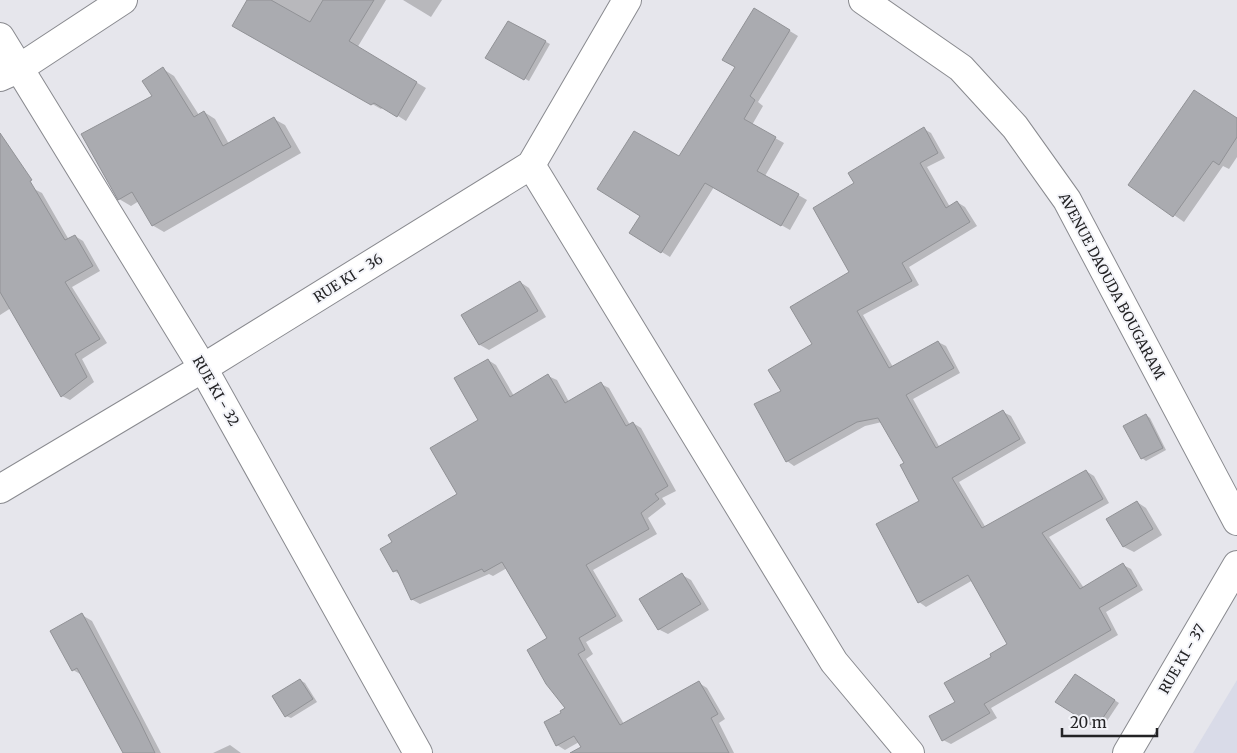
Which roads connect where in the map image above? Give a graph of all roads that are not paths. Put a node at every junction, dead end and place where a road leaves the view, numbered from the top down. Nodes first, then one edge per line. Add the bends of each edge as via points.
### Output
1 (123, 0) edge
2 (627, 0) edge
3 (863, 0) edge
4 (0, 37) edge
5 (9, 73) edge
6 (531, 165) junction
7 (203, 368) junction
8 (0, 489) edge
9 (1237, 521) edge
10 (1237, 565) edge
11 (418, 753) edge
12 (910, 753) edge
13 (1127, 753) edge

1 - 5 street
2 - 6 street, RUE KI - 36
3 - 9 street, AVENUE DAOUDA BOUGARAM via 961,68 1015,127 1067,200
4 - 5 street, RUE KI - 32
5 - 7 street, RUE KI - 32
6 - 7 street, RUE KI - 36
6 - 12 street via 834,662
7 - 8 street, RUE KI - 36
7 - 11 street, RUE KI - 32
10 - 13 street, RUE KI - 37

